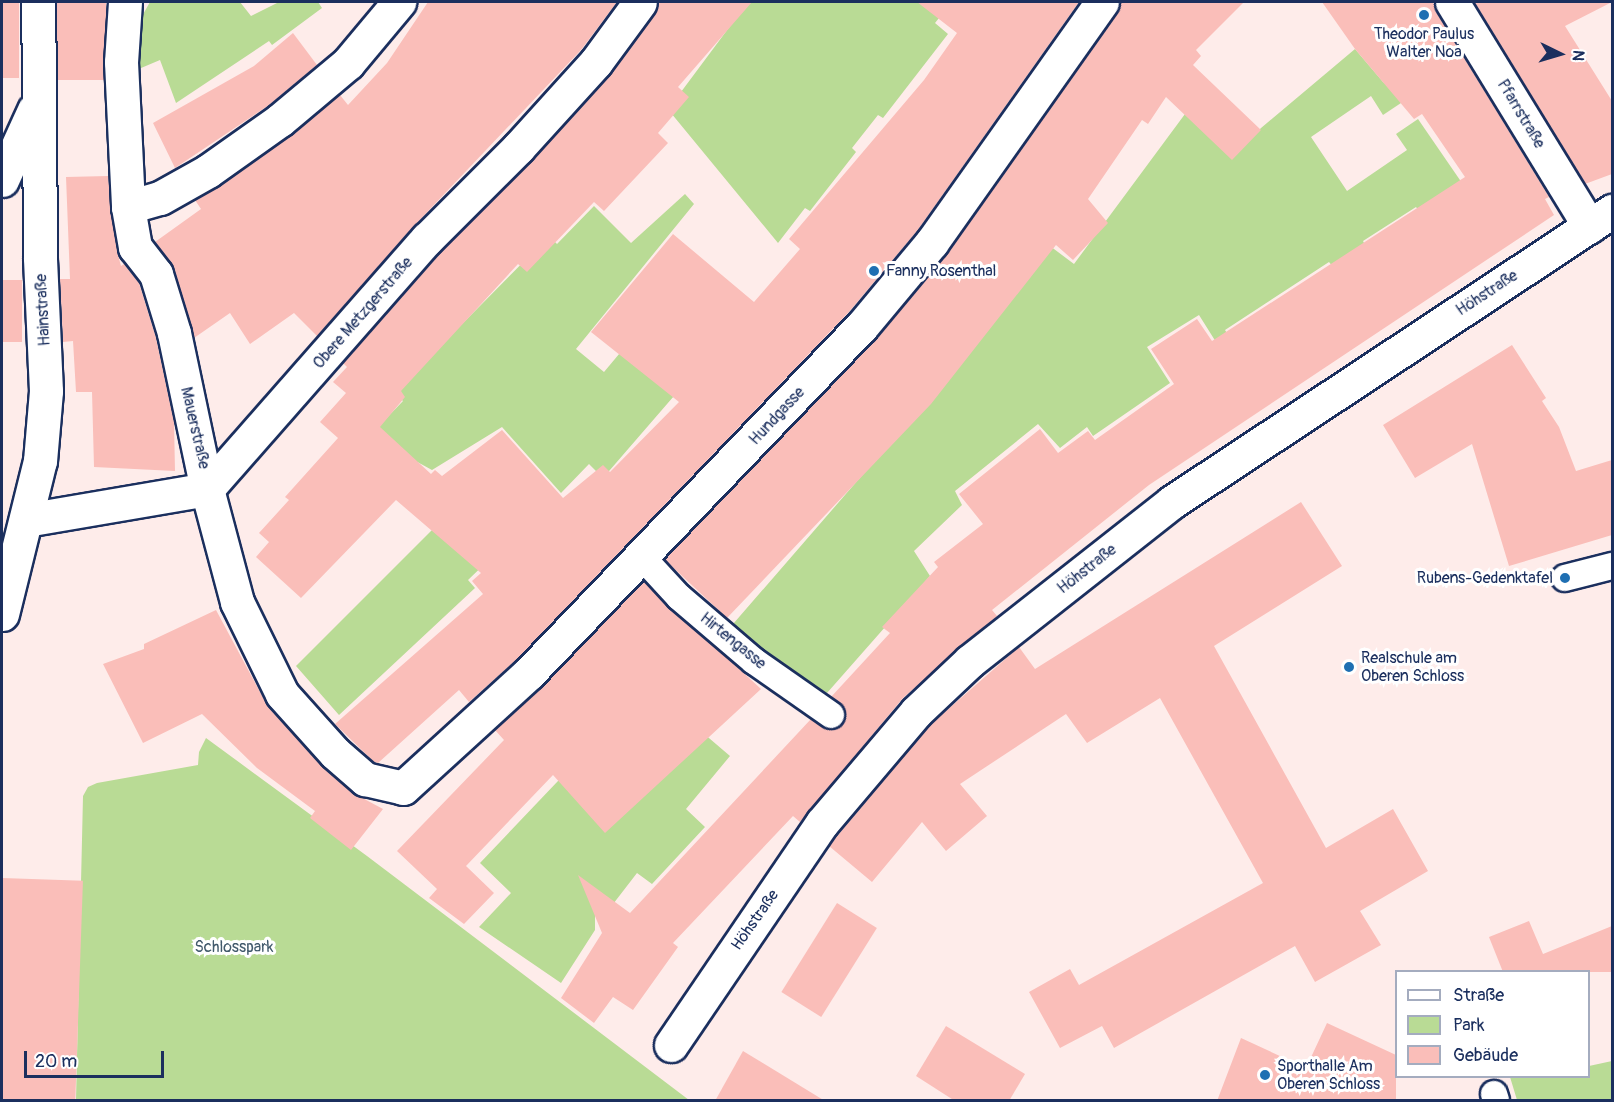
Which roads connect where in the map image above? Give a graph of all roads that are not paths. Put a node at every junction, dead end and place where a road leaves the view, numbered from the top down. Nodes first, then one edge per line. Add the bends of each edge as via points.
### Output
1 (38, 2) edge
2 (125, 2) edge
3 (399, 2) edge
4 (640, 2) edge
5 (1102, 2) edge
6 (1452, 2) edge
7 (38, 100) junction
8 (2, 180) edge
9 (129, 207) junction
10 (1601, 218) edge
11 (207, 489) junction
12 (26, 520) junction
13 (643, 558) junction
14 (1612, 566) edge
15 (1564, 578) dead end
16 (2, 614) edge
17 (831, 715) dead end
18 (403, 788) joint
19 (671, 1044) dead end

1 - 7 street, Hainstraße
2 - 9 street, Mauerstraße via 121,62
3 - 9 street via 348,63 280,120 160,198
4 - 11 street, Obere Metzgerstraße via 596,62 518,148 426,239
5 - 13 street, Hundgasse via 932,242 862,326
6 - 10 street, Pfarrstraße
7 - 8 street
7 - 12 street, Hainstraße via 46,391 40,460
9 - 11 street, Mauerstraße via 135,247 156,274 174,333
10 - 19 street, Höhstraße via 1172,502 970,662 916,712 822,823
11 - 12 street
11 - 18 street, Mauerstraße via 237,602 282,694 364,779
12 - 16 street, Hainstraße
13 - 17 lane, Hirtengasse via 679,597 754,661
13 - 18 street, Hundgasse via 529,673
14 - 15 lane

